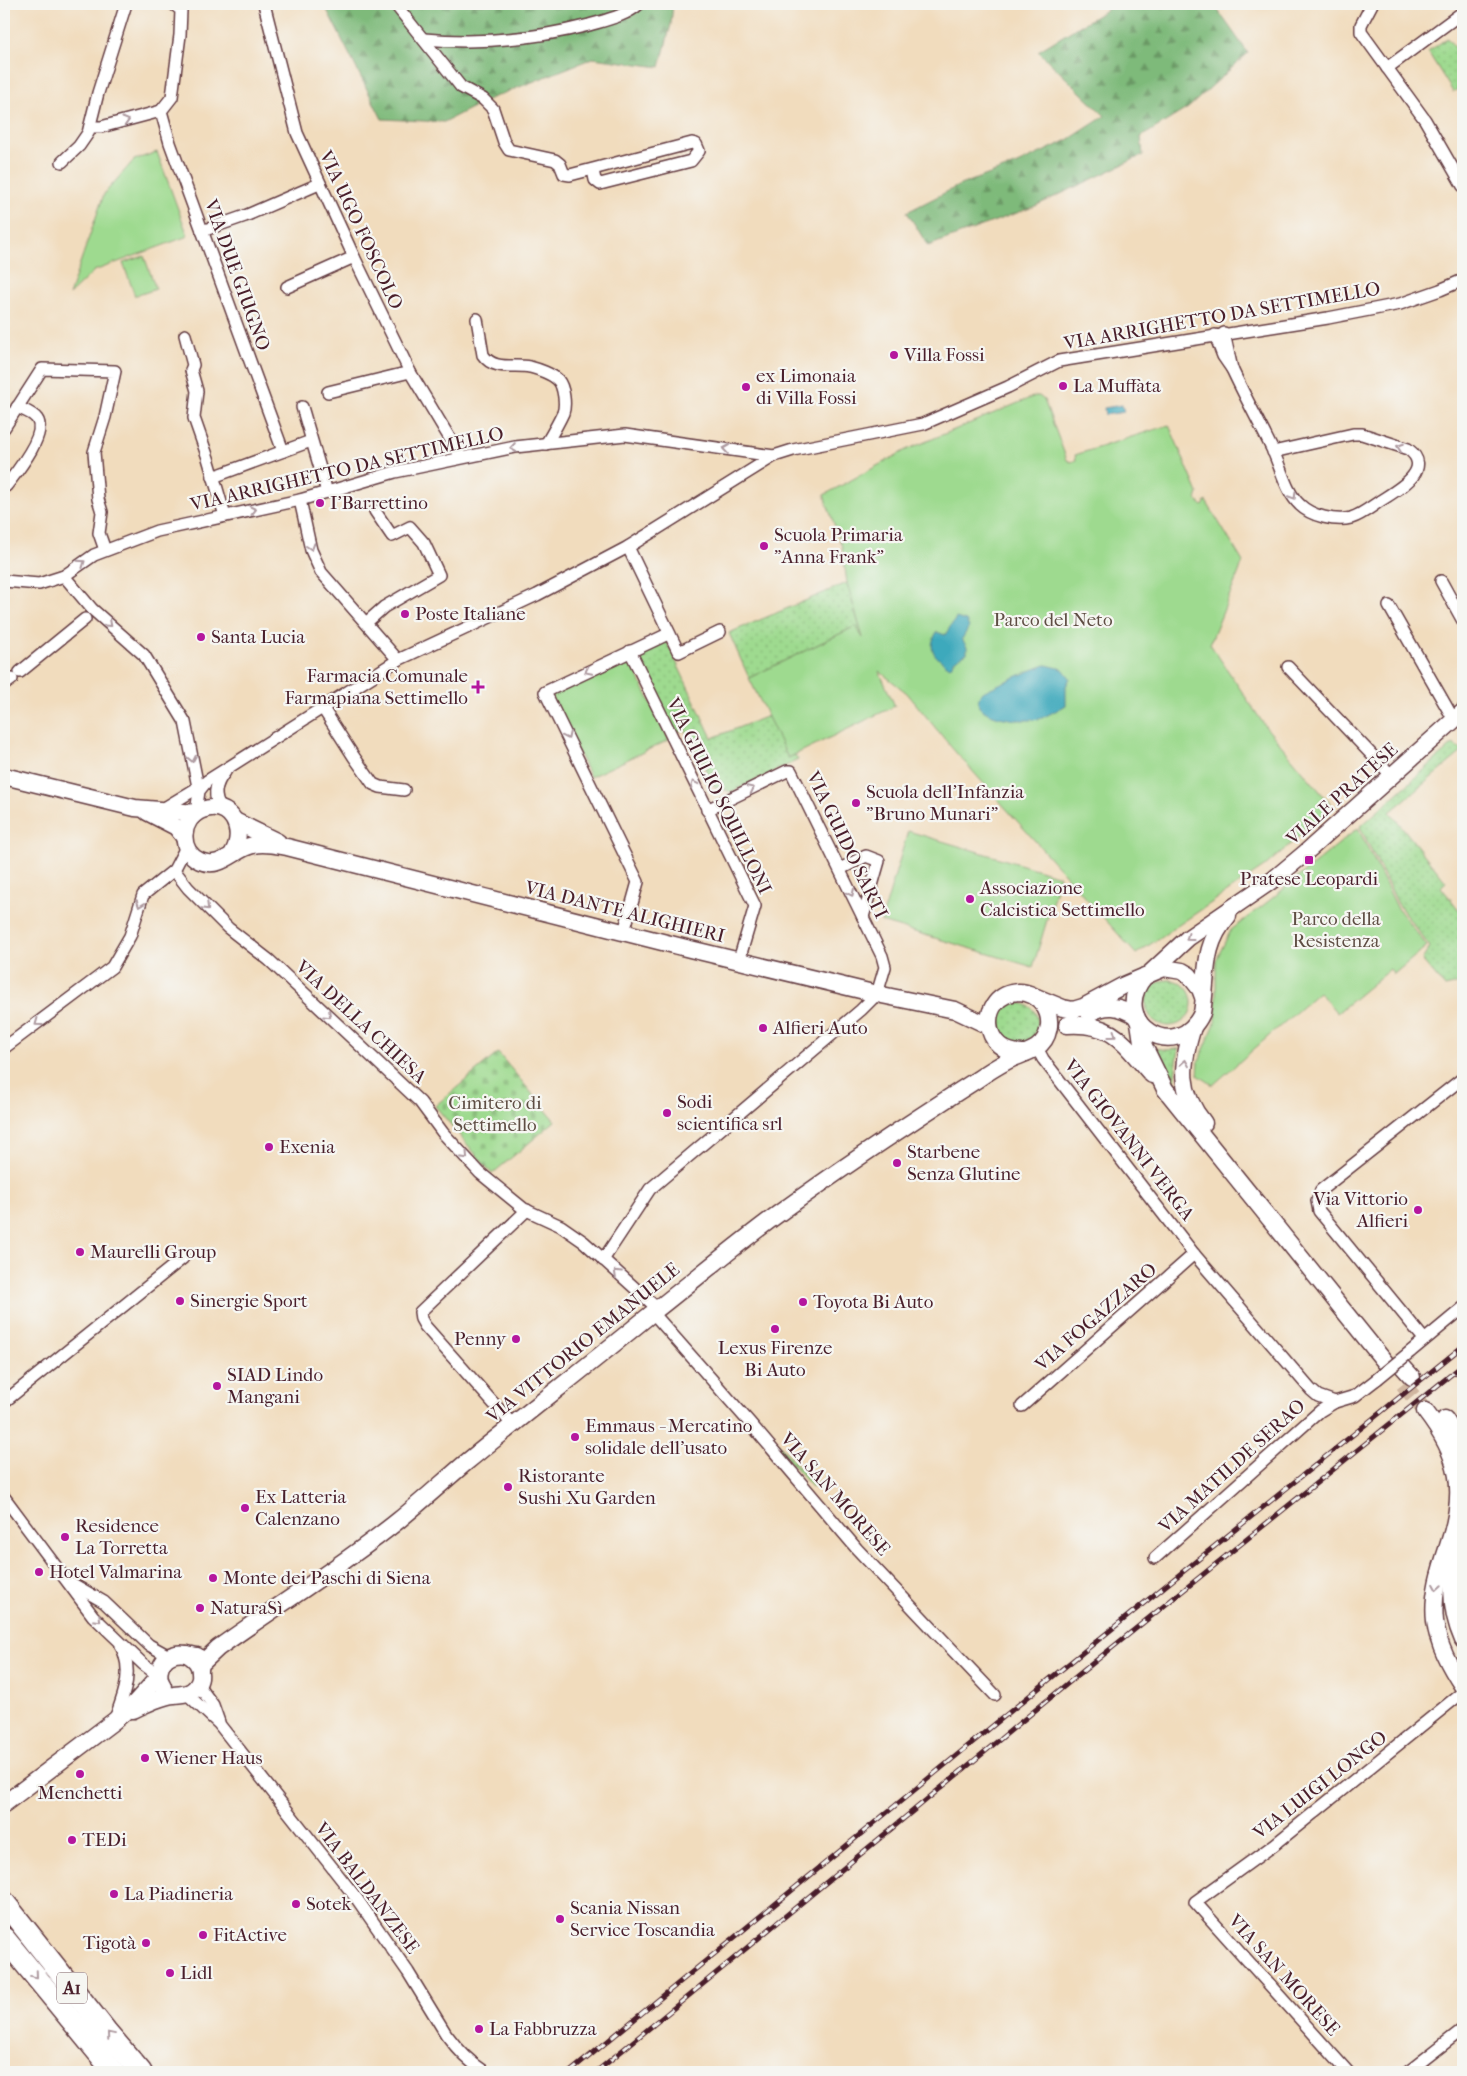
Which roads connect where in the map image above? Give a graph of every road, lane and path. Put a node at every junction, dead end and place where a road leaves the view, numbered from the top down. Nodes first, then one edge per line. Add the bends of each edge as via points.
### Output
1 (126, 4) edge
2 (173, 4) edge
3 (264, 4) edge
4 (395, 4) edge
5 (639, 4) edge
6 (1372, 4) edge
7 (1463, 12) edge
8 (424, 39) junction
9 (1386, 68) junction
10 (161, 111) junction
11 (90, 127) junction
12 (62, 162) dead end
13 (593, 170) junction
14 (320, 184) junction
15 (1463, 186) edge
16 (202, 231) junction
17 (354, 257) junction
18 (1463, 280) edge
19 (287, 287) dead end
20 (477, 319) dead end
21 (1219, 334) junction
22 (185, 335) dead end
23 (410, 372) junction
24 (328, 392) dead end
25 (17, 408) junction
26 (302, 408) dead end
27 (4, 428) edge
28 (311, 441) junction
29 (546, 444) junction
30 (283, 451) junction
31 (1273, 452) junction
32 (774, 456) junction
33 (461, 457) junction
34 (213, 477) junction
35 (6, 486) dead end
36 (327, 492) junction
37 (300, 500) junction
38 (375, 511) dead end
39 (225, 516) junction
40 (628, 547) junction
41 (105, 550) junction
42 (64, 576) junction
43 (4, 581) edge
44 (1441, 581) dead end
45 (1389, 606) dead end
46 (90, 615) junction
47 (1463, 621) edge
48 (367, 622) junction
49 (720, 632) dead end
50 (668, 634) junction
51 (630, 651) junction
52 (398, 660) junction
53 (1288, 667) dead end
54 (12, 679) edge
55 (322, 708) junction
56 (1460, 717) edge
57 (234, 764) junction
58 (4, 776) edge
59 (1392, 776) junction
60 (203, 784) junction
61 (404, 790) dead end
62 (135, 808) junction
63 (161, 810) junction
64 (222, 810) junction
65 (707, 810) junction
66 (196, 813) junction
67 (235, 821) junction
68 (185, 842) junction
69 (287, 847) junction
70 (232, 854) junction
71 (840, 869) junction
72 (174, 870) junction
73 (1244, 901) junction
74 (863, 917) junction
75 (624, 932) junction
76 (739, 960) junction
77 (1147, 976) junction
78 (878, 994) junction
79 (1031, 995) junction
80 (1203, 997) junction
81 (997, 1002) junction
82 (955, 1010) junction
83 (1138, 1019) junction
84 (1067, 1025) junction
85 (1193, 1027) junction
86 (991, 1033) junction
87 (1036, 1047) junction
88 (4, 1048) edge
89 (979, 1078) junction
90 (1463, 1078) edge
91 (1164, 1089) junction
92 (527, 1210) junction
93 (1194, 1254) junction
94 (183, 1258) dead end
95 (603, 1260) junction
96 (1463, 1308) edge
97 (655, 1311) junction
98 (1424, 1340) junction
99 (1400, 1367) junction
100 (4, 1402) edge
101 (1335, 1402) junction
102 (1022, 1406) dead end
103 (512, 1424) junction
104 (1463, 1452) edge
105 (4, 1497) edge
106 (1463, 1534) edge
107 (1155, 1558) dead end
108 (67, 1581) junction
109 (116, 1638) junction
110 (1463, 1640) edge
111 (218, 1648) junction
112 (187, 1654) junction
113 (169, 1656) junction
114 (159, 1676) junction
115 (190, 1686) junction
116 (1463, 1687) edge
117 (1463, 1692) edge
118 (995, 1695) dead end
119 (114, 1721) junction
120 (4, 1804) edge
121 (4, 1902) edge
122 (1195, 1902) joint
123 (4, 1938) edge
124 (1463, 2029) edge
125 (114, 2072) edge
126 (141, 2072) edge
127 (485, 2072) edge
128 (1348, 2072) edge
129 (1408, 2072) edge

1 - 11 street
2 - 10 street via 181,10 180,35 172,97
3 - 14 street, VIA UGO FOSCOLO via 296,133
4 - 8 street
5 - 8 street via 605,20 557,33 465,42
6 - 9 street via 1361,25 1361,32
7 - 9 street
8 - 13 street via 461,87 483,99 493,109 509,150 555,160 566,174
9 - 15 street via 1425,120
11 -> 10 street via 101,128
10 - 16 street, VIA DUE GIUGNO
11 - 12 street via 79,146
13 - 13 street via 692,143 696,144 699,152 691,161 600,184 595,180
14 - 16 street
14 - 17 street, VIA UGO FOSCOLO
16 - 30 street, VIA DUE GIUGNO
17 - 19 street
17 - 23 street, VIA UGO FOSCOLO
18 - 21 street, VIA ARRIGHETTO DA SETTIMELLO via 1400,304
20 - 29 street via 487,360 503,367 529,367 559,383 565,403
21 - 31 street via 1232,369
21 - 32 street, VIA ARRIGHETTO DA SETTIMELLO via 1059,361 923,424
22 - 34 street via 197,391 194,418
23 - 24 street
23 - 33 street, VIA UGO FOSCOLO
25 - 27 street
25 - 35 street via 35,417 40,426 26,460
25 - 41 street via 42,370 115,371 94,452 102,512 99,533
26 - 28 street
28 - 30 street
28 - 36 street
32 -> 29 street, VIA ARRIGHETTO DA SETTIMELLO via 629,436
29 -> 33 street, VIA ARRIGHETTO DA SETTIMELLO
30 - 34 street
31 -> 31 street via 1300,506 1340,519 1359,514 1409,482 1417,466 1414,454 1408,449 1362,434
32 - 40 street
33 - 36 street, VIA ARRIGHETTO DA SETTIMELLO
34 - 39 street
36 - 37 street, VIA ARRIGHETTO DA SETTIMELLO
39 -> 37 street, VIA ARRIGHETTO DA SETTIMELLO
37 -> 48 street via 311,550 321,572
38 - 48 street via 392,536 410,527 424,543 439,575 384,607
39 - 41 street, VIA ARRIGHETTO DA SETTIMELLO via 157,531
40 - 50 street
40 - 52 street via 537,595
42 -> 41 street, VIA ARRIGHETTO DA SETTIMELLO
42 - 43 street, VIA ARRIGHETTO DA SETTIMELLO via 39,584
42 - 46 street
44 - 47 street
45 - 56 street
46 - 54 street
46 -> 60 street via 144,655 185,722
48 - 52 street
49 - 50 street via 679,652
50 - 51 street
65 -> 51 street, VIA GIULIO SQUILLONI
51 -> 75 street via 545,692 638,882
52 - 55 street
53 - 59 street
55 - 57 street
55 - 61 street via 374,784
56 - 59 main road, VIALE PRATESE
57 - 60 street
57 - 64 street via 221,777 215,791 216,801
58 - 62 main road, VIA DANTE ALIGHIERI
59 - 73 main road, VIALE PRATESE via 1304,854
60 - 63 street
60 - 66 street
62 - 63 main road, VIA DANTE ALIGHIERI
62 - 68 main road, VIA DANTE ALIGHIERI via 171,824
63 - 66 main road, VIA DANTE ALIGHIERI
64 - 66 main road, VIA DANTE ALIGHIERI via 204,809
64 - 67 main road, VIA DANTE ALIGHIERI
65 -> 71 street, VIA GUIDO SARTI via 790,771
65 - 76 street, VIA GIULIO SQUILLONI via 755,906
66 - 68 main road via 187,823
67 - 69 main road, VIA DANTE ALIGHIERI
67 - 70 main road via 239,838
68 - 70 main road, VIA DANTE ALIGHIERI via 191,855 207,864 225,860
68 - 72 street
69 - 70 main road, VIA DANTE ALIGHIERI via 261,844
69 - 75 main road, VIA DANTE ALIGHIERI
71 -> 74 street, VIA GUIDO SARTI
71 - 74 street via 866,856 879,861
72 -> 88 street via 143,895 130,936 112,967
72 -> 92 street, VIA DELLA CHIESA via 228,928 281,972 420,1102 480,1173
73 -> 77 main road, VIALE PRATESE via 1188,938
73 - 80 main road, VIALE PRATESE via 1223,922 1209,946
74 - 78 street, VIA GUIDO SARTI via 885,962
75 - 76 main road, VIA DANTE ALIGHIERI
76 - 78 main road, VIA DANTE ALIGHIERI
77 - 79 main road, VIALE PRATESE via 1073,1010
77 - 80 main road, VIALE PRATESE via 1164,968 1182,971 1196,981
77 - 83 main road, VIALE PRATESE via 1134,996
78 - 82 main road, VIA DANTE ALIGHIERI
78 - 95 street via 650,1189
79 - 81 main road via 1016,992
79 - 87 main road via 1039,999 1050,1023
80 - 85 main road, VIALE PRATESE via 1202,1013
81 - 82 main road, VIA DANTE ALIGHIERI via 973,1010
81 - 86 main road, VIA VITTORIO EMANUELE via 992,1009
82 - 86 main road, VIA DANTE ALIGHIERI
83 - 84 main road via 1120,1007 1108,1006
83 - 85 main road via 1149,1032 1161,1037 1175,1037
83 - 91 main road, VIALE PRATESE via 1142,1042
84 - 87 main road
84 -> 91 main road via 1092,1025 1108,1030
99 -> 85 main road, VIALE PRATESE via 1193,1108 1186,1091 1183,1068
86 - 87 main road via 1006,1051 1016,1054
86 - 89 main road, VIA VITTORIO EMANUELE via 989,1063
87 - 89 main road, VIA VITTORIO EMANUELE
87 - 93 street, VIA GIOVANNI VERGA
89 - 97 main road, VIA VITTORIO EMANUELE via 833,1175
90 - 98 street via 1321,1190 1317,1201 1319,1211
91 - 99 main road
92 - 95 street, VIA DELLA CHIESA via 561,1226
92 - 103 street via 422,1308 420,1316 425,1326
93 - 101 street, VIA GIOVANNI VERGA via 1311,1390
93 - 102 street, VIA FOGAZZARO
94 - 100 street
97 -> 95 street, VIA DELLA CHIESA
96 - 98 street, VIA MATILDE SERAO
97 - 103 main road, VIA VITTORIO EMANUELE
97 - 118 street, VIA SAN MORESE via 857,1549
98 - 99 street, VIA MATILDE SERAO
99 - 101 street, VIA MATILDE SERAO, bridge via 1355,1396
101 - 107 street, VIA MATILDE SERAO via 1320,1411
103 - 111 main road, VIA VITTORIO EMANUELE via 372,1540
104 -> 116 main road via 1452,1429 1429,1407 1452,1454 1458,1477 1457,1515 1438,1580 1435,1613 1443,1652
105 - 108 street
106 - 110 main road via 1454,1564 1451,1594 1454,1617
108 -> 109 street via 93,1616
108 - 113 street via 104,1602 149,1645
109 - 114 street
109 - 119 street via 128,1662 128,1674
111 - 112 main road, VIA VITTORIO EMANUELE via 197,1656
111 - 115 main road, VIA VITTORIO EMANUELE via 201,1664
112 - 113 main road, VIA VITTORIO EMANUELE
112 - 115 main road via 193,1658
113 - 114 main road via 163,1662
114 - 115 main road via 164,1688
114 - 119 main road
115 - 119 main road
115 - 127 street, VIA BALDANZESE via 380,1930 446,2034 465,2057
117 - 122 street, VIA LUIGI LONGO via 1274,1845
119 - 120 main road
126 -> 121 highway, A1
122 - 128 street, VIA SAN MORESE
123 -> 125 highway, A1
124 - 129 street

